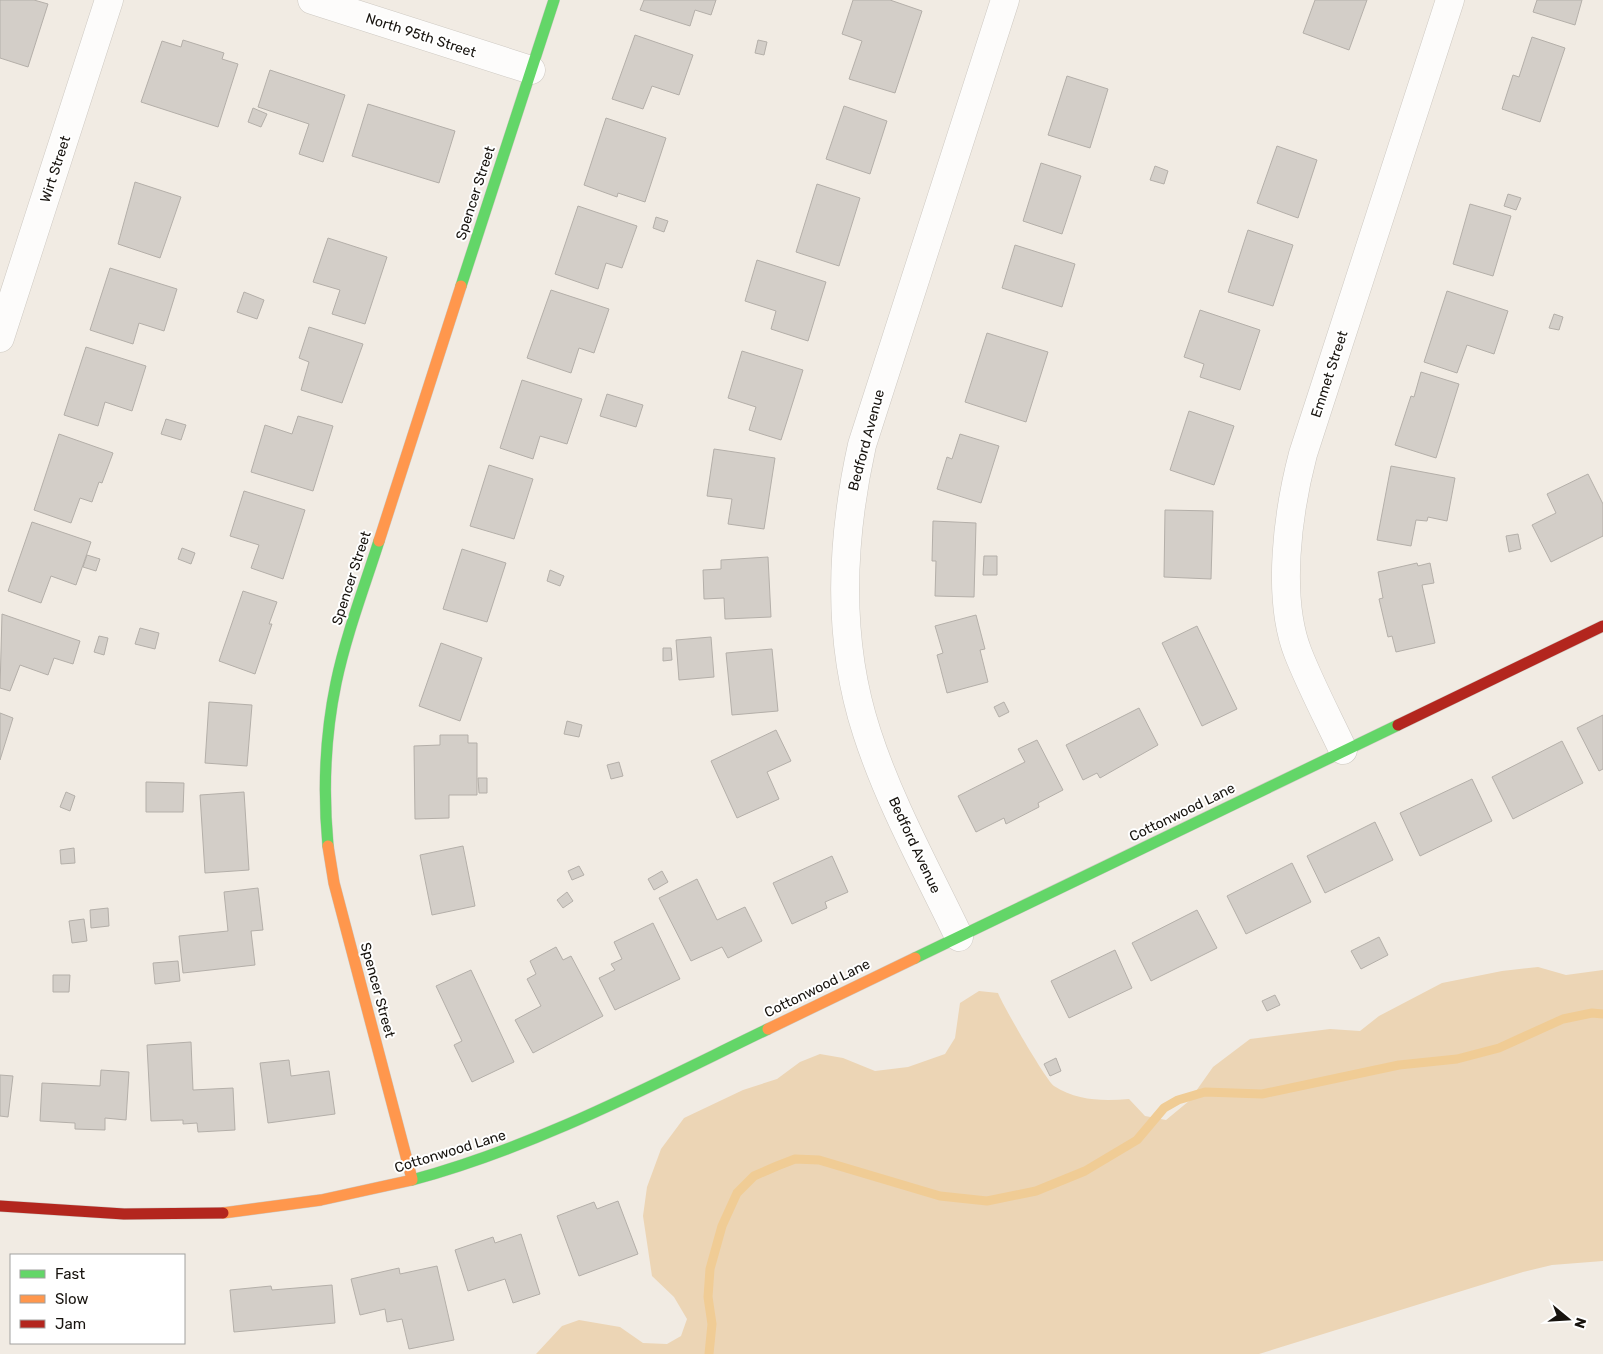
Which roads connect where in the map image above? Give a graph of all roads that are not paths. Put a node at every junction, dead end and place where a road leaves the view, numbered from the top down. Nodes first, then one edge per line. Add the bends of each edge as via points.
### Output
1 (109, 0) edge
2 (312, 0) edge
3 (554, 0) edge
4 (1005, 0) edge
5 (1450, 0) edge
6 (531, 70) junction
7 (0, 338) edge
8 (1603, 626) edge
9 (1343, 750) junction
10 (959, 937) junction
11 (412, 1180) junction
12 (0, 1206) edge

1 - 7 street, Wirt Street
2 - 6 street, North 95th Street
3 - 6 street, Spencer Street
4 - 10 street, Bedford Avenue via 862,445 850,498 844,558 845,618 853,678 866,732 883,778
5 - 9 street, Emmet Street via 1303,454 1287,535 1288,594 1298,652
6 - 11 street, Spencer Street via 351,627 336,683 327,742 325,814 334,883
8 - 9 street, Cottonwood Lane
9 - 10 street, Cottonwood Lane
10 - 11 street, Cottonwood Lane via 567,1126 473,1162
11 - 12 street, Cottonwood Lane via 339,1196 243,1210 168,1215 78,1213

